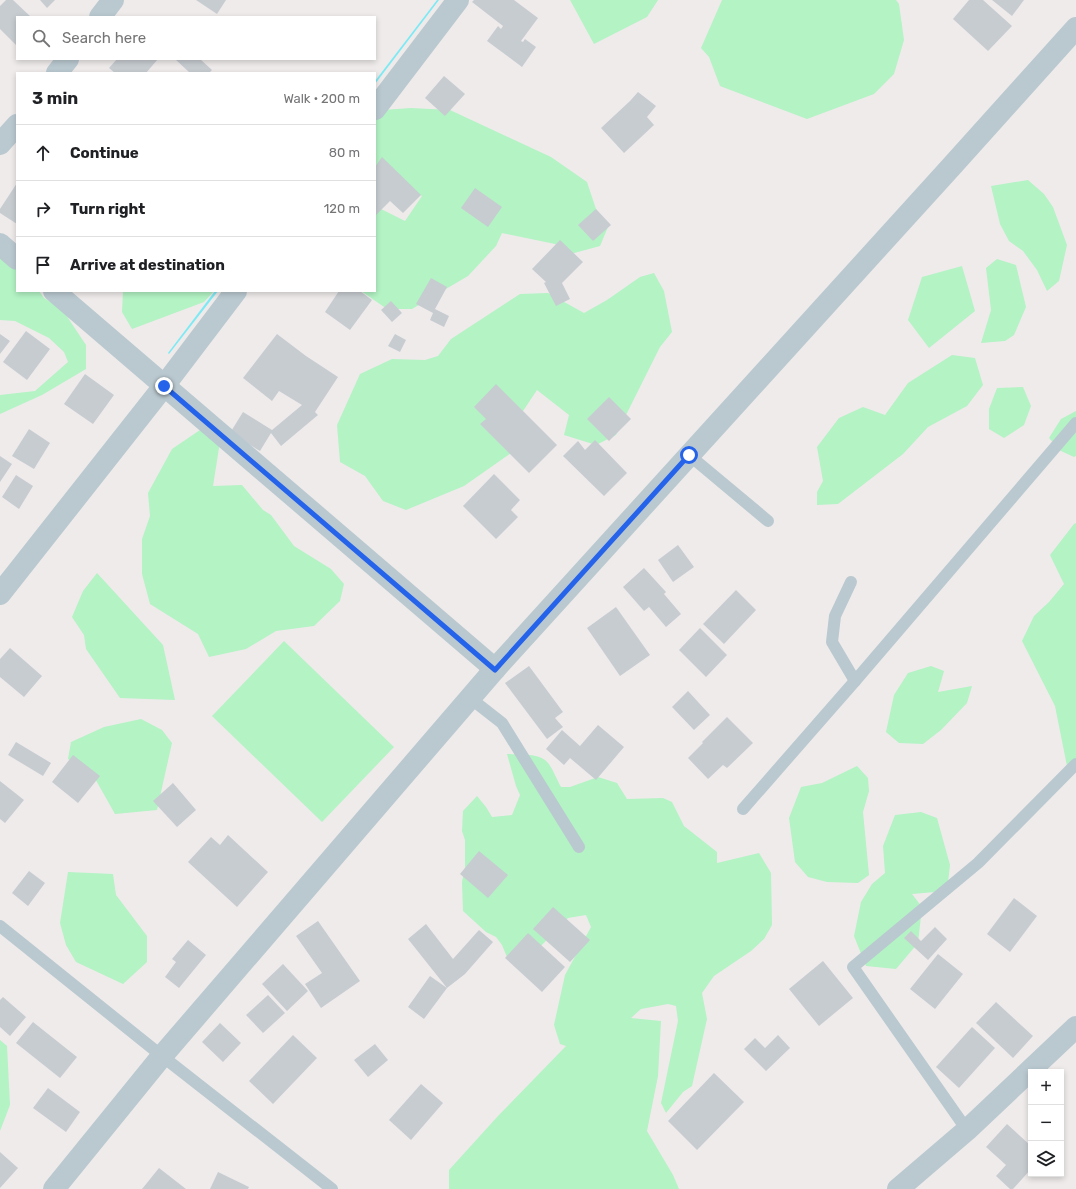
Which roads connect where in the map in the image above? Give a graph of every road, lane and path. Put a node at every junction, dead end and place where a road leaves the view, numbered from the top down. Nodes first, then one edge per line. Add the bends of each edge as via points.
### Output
1 (113, 0) edge
2 (458, 0) edge
3 (101, 16) edge
4 (1076, 28) edge
5 (67, 60) edge
6 (58, 72) edge
7 (376, 108) edge
8 (16, 126) edge
9 (0, 144) edge
10 (0, 244) edge
11 (16, 258) edge
12 (55, 292) edge
13 (235, 292) edge
14 (164, 386) junction
15 (1076, 423) edge
16 (689, 455) junction
17 (768, 521) dead end
18 (851, 582) dead end
19 (0, 594) edge
20 (495, 670) junction
21 (855, 681) junction
22 (470, 698) junction
23 (1076, 764) edge
24 (743, 809) dead end
25 (580, 847) dead end
26 (0, 926) edge
27 (1076, 1027) edge
28 (162, 1056) junction
29 (966, 1130) junction
30 (54, 1189) edge
31 (332, 1189) edge
32 (898, 1189) edge

1 - 3 street
2 - 7 street
4 - 16 street
5 - 6 street
8 - 9 street
10 - 11 street
12 - 14 street
13 - 14 street
14 - 19 street
14 - 20 street
15 - 21 lane
16 - 17 lane
16 - 20 street
18 - 21 lane via 835,616 832,642
20 - 22 street
21 - 24 lane
22 - 25 lane via 502,723
22 - 28 street
23 - 29 lane via 978,864 853,967
26 - 28 lane
27 - 29 street
28 - 30 street
28 - 31 lane
29 - 32 street

